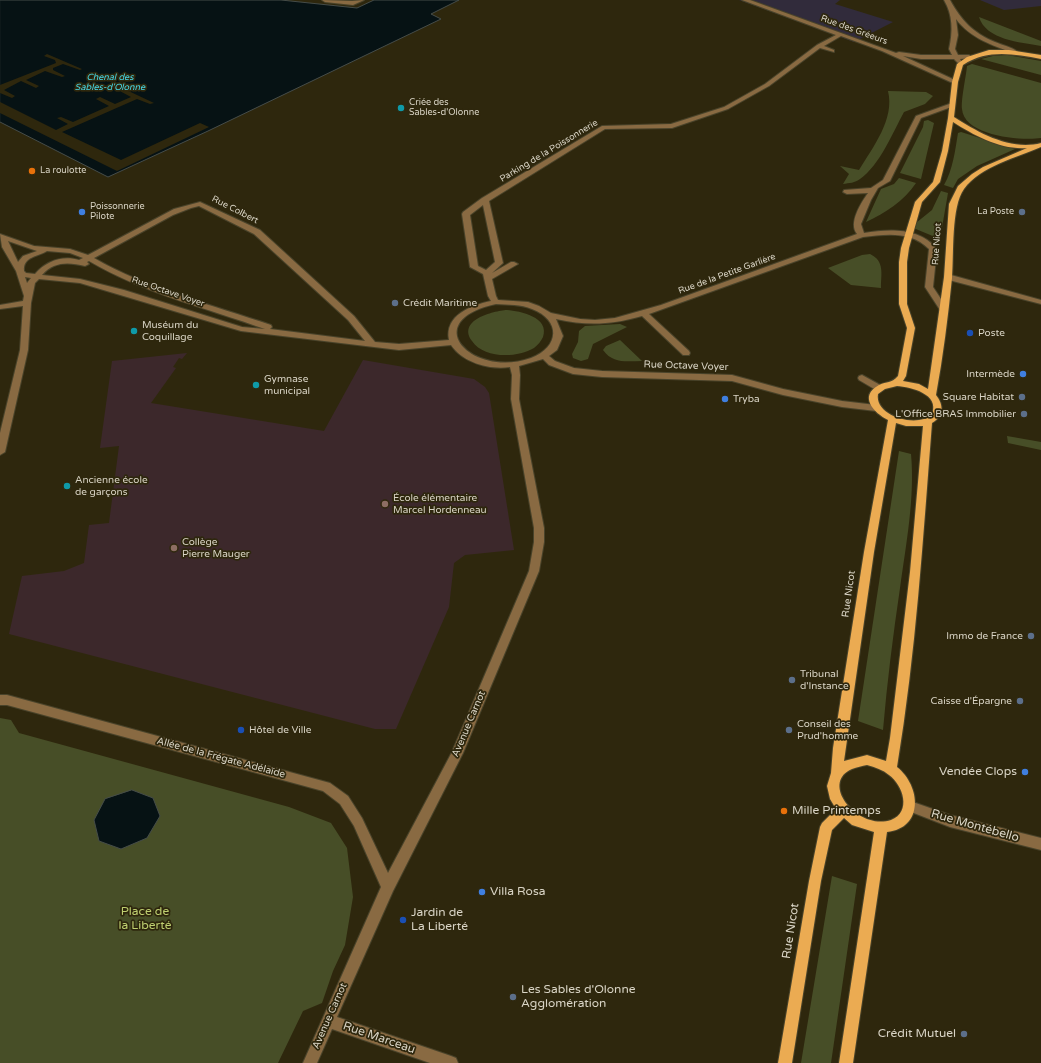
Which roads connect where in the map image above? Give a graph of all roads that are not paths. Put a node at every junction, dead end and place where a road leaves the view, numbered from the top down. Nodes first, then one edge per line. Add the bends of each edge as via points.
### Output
1 (324, 0) edge
2 (361, 0) edge
3 (745, 0) edge
4 (947, 0) edge
5 (952, 10) junction
6 (839, 35) junction
7 (819, 46) junction
8 (884, 50) junction
9 (832, 51) dead end
10 (1015, 52) junction
11 (956, 57) junction
12 (969, 57) junction
13 (1041, 57) edge
14 (960, 64) junction
15 (955, 82) junction
16 (952, 105) junction
17 (951, 118) junction
18 (1041, 145) edge
19 (874, 190) junction
20 (847, 192) dead end
21 (485, 200) junction
22 (910, 234) junction
23 (862, 235) junction
24 (2, 237) edge
25 (52, 250) junction
26 (88, 258) junction
27 (80, 263) junction
28 (514, 264) dead end
29 (19, 271) junction
30 (112, 272) junction
31 (487, 275) junction
32 (948, 277) junction
33 (33, 280) junction
34 (27, 299) junction
35 (496, 302) junction
36 (1041, 302) edge
37 (0, 307) edge
38 (943, 308) junction
39 (643, 313) junction
40 (548, 315) junction
41 (286, 333) junction
42 (454, 342) junction
43 (373, 345) junction
44 (686, 353) dead end
45 (544, 356) junction
46 (514, 365) junction
47 (862, 378) dead end
48 (897, 383) junction
49 (879, 388) junction
50 (932, 396) junction
51 (876, 408) junction
52 (892, 420) junction
53 (928, 422) junction
54 (0, 452) edge
55 (2, 699) edge
56 (891, 768) junction
57 (837, 772) junction
58 (910, 806) junction
59 (843, 811) junction
60 (881, 827) junction
61 (1041, 844) edge
62 (388, 887) junction
63 (328, 1021) junction
64 (310, 1063) edge
65 (451, 1063) edge
66 (785, 1063) edge
67 (846, 1063) edge

1 - 2 street via 353,3
3 - 6 street, Rue des Gréeurs
4 - 5 street
5 - 10 street via 970,32
5 - 11 street via 955,35 952,48
6 - 7 street, Parking de la Poissonnerie
6 - 8 street, Rue des Gréeurs
7 - 9 street
7 - 21 street, Parking de la Poissonnerie via 767,85 726,108 672,126 604,127
8 - 11 street via 921,57
8 - 15 street, Rue des Gréeurs
10 - 12 main road via 984,52
10 - 13 main road
11 - 12 street
11 - 14 street
12 - 14 main road
14 - 15 main road
15 - 16 main road
16 - 17 main road
16 - 19 street via 918,118 886,181
17 - 18 main road via 968,130 1007,144 1026,147
17 - 22 main road via 936,182 919,202
18 - 32 main road, Rue Nicot via 985,168 961,188 953,204
19 - 20 street
19 - 23 street via 859,217 858,228
21 - 31 street via 499,263
21 - 31 street, Parking de la Poissonnerie via 466,214 474,267
22 - 23 street, Rue de la Petite Garlière
22 - 38 street via 928,242 933,249 929,287
22 - 48 main road via 903,262 903,304 911,328 902,376
23 - 39 street, Rue de la Petite Garlière
24 - 25 street, Rue Octave Voyer via 33,248
24 - 29 street
25 - 26 street, Rue Octave Voyer via 70,251
25 - 29 street via 26,258
26 - 27 street, Rue Colbert
26 - 30 street, Rue Octave Voyer
26 - 43 street, Rue Colbert via 176,211 194,204 204,205 257,232 351,318
27 - 30 street
27 - 33 street via 65,260 55,262 43,269
28 - 31 street
29 - 33 street, Rue Octave Voyer
29 - 34 street
30 - 41 street, Rue Octave Voyer
31 - 35 street
32 - 36 street
32 - 38 main road, Rue Nicot
33 - 34 street
33 - 41 street, Rue Octave Voyer via 73,279 241,329
34 - 37 street
34 - 54 street via 24,350
35 - 40 street via 531,306
35 - 42 street via 476,307 461,317 453,329
38 - 50 main road, Rue Nicot
39 - 40 street, Rue de la Petite Garlière via 586,322
39 - 44 street
40 - 45 street via 554,320 558,332 555,345
41 - 43 street, Rue Octave Voyer
42 - 43 street, Rue Octave Voyer via 398,347
42 - 46 street via 464,354 482,362 492,365
45 - 46 street
45 - 51 street, Rue Octave Voyer via 552,363 573,371 732,378 784,392
46 - 62 street, Avenue Carnot via 515,400 539,528 534,571 457,753
47 - 49 street
48 - 49 main road
48 - 50 main road via 913,385
49 - 51 main road via 873,397
50 - 53 main road via 939,407 938,413
51 - 52 main road
52 - 53 main road via 907,424
52 - 57 main road, Rue Nicot via 869,552
53 - 56 main road via 915,572
55 - 62 street, Allée de la Frégate Adélaïde via 326,787 344,800 358,822
56 - 57 main road via 879,762 861,760 844,765
56 - 58 main road via 908,788
57 - 59 main road via 833,785 834,794
58 - 60 main road via 897,823
58 - 61 street, Rue Montébello via 950,822
59 - 60 main road via 867,826
59 - 66 main road, Rue Nicot via 826,827
60 - 67 main road
62 - 63 street, Avenue Carnot
63 - 64 street, Avenue Carnot
63 - 65 street, Rue Marceau

